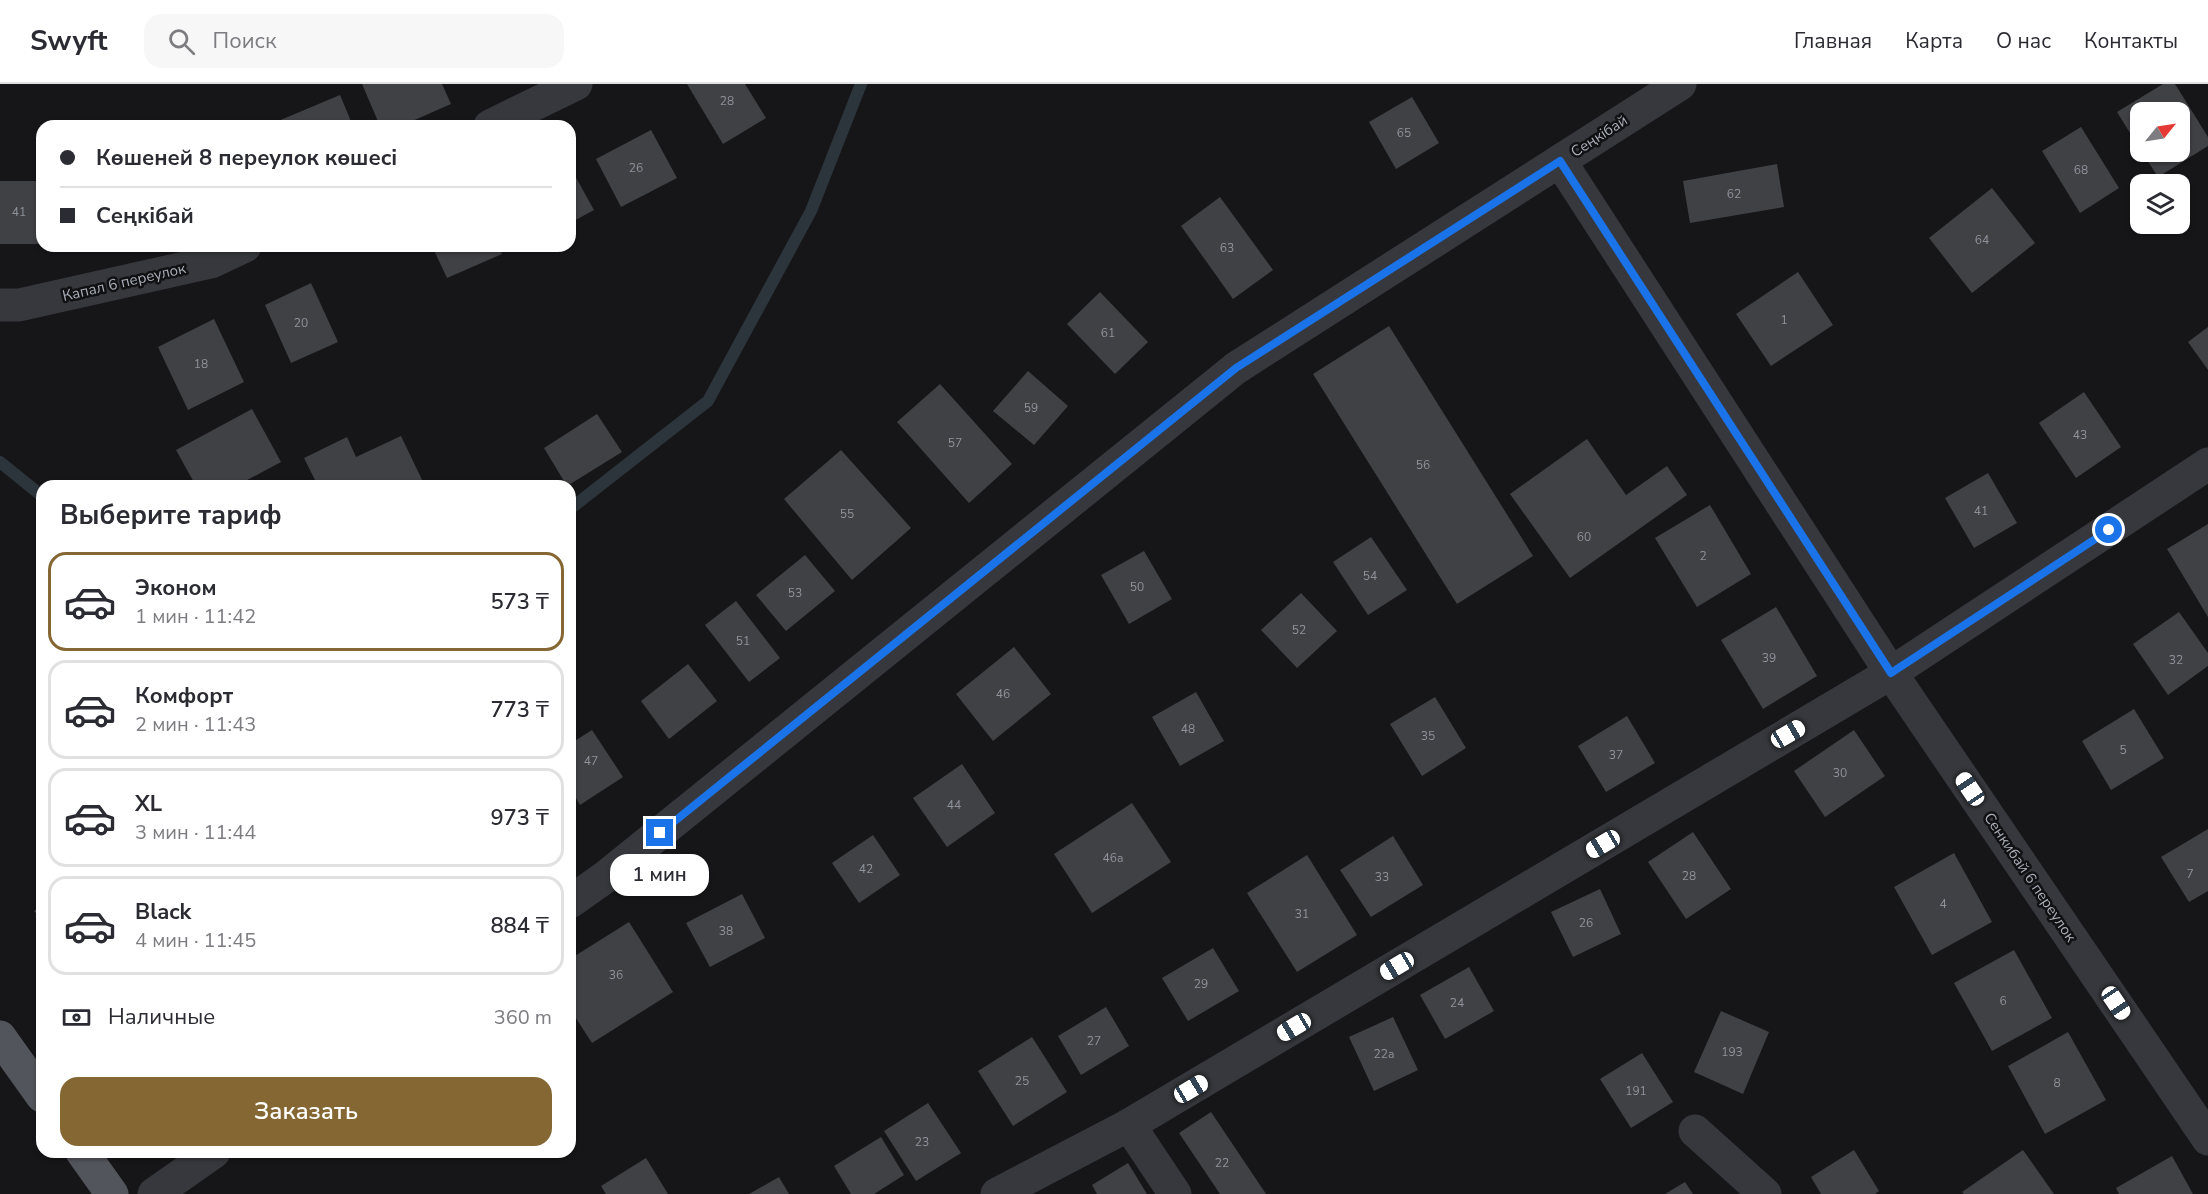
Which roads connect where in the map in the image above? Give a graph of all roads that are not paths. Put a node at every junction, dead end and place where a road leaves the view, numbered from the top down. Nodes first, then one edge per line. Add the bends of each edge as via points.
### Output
1 (576, 84) edge
2 (1680, 84) edge
3 (502, 120) edge
4 (1560, 161) junction
5 (233, 252) edge
6 (0, 305) edge
7 (2208, 464) edge
8 (1891, 673) junction
9 (576, 898) edge
10 (0, 1037) edge
11 (36, 1088) edge
12 (1129, 1125) junction
13 (1695, 1131) dead end
14 (2208, 1139) edge
15 (86, 1158) edge
16 (205, 1158) edge
17 (112, 1194) edge
18 (154, 1194) edge
19 (997, 1194) edge
20 (1175, 1194) edge
21 (1765, 1194) edge

1 - 3 street
2 - 4 street, Сеңкібай
4 - 8 street, Сенкибай 6 переулок
4 - 9 street, Сеңкібай via 1236,368
5 - 6 street, Капал 6 переулок via 212,262 19,305
7 - 8 street
8 - 12 street
8 - 14 street, Сенкибай 6 переулок
10 - 11 main road
12 - 19 street
12 - 20 street
13 - 21 street
15 - 17 main road
16 - 18 street

